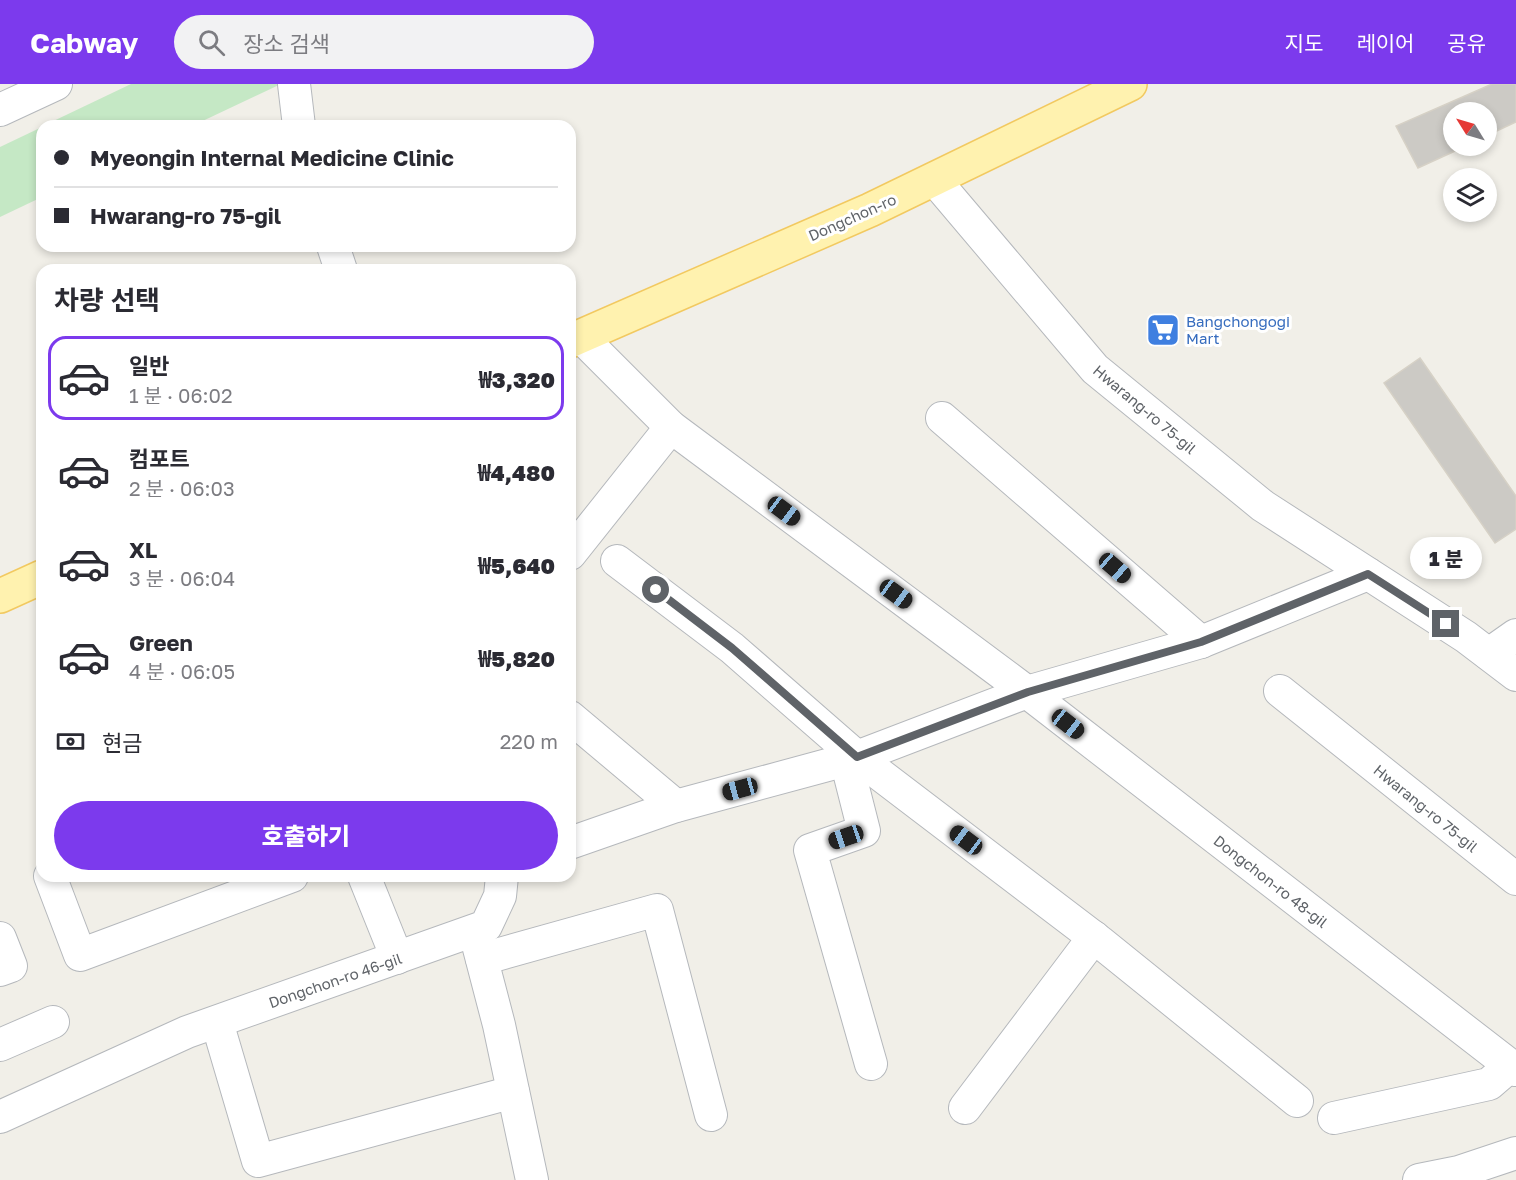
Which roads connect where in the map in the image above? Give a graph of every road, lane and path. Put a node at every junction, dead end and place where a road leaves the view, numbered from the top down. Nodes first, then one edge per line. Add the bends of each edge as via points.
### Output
1 (294, 84) edge
2 (1130, 84) edge
3 (44, 87) edge
4 (0, 110) edge
5 (298, 120) edge
6 (934, 179) junction
7 (576, 339) edge
8 (942, 418) dead end
9 (671, 427) junction
10 (576, 546) edge
11 (617, 561) dead end
12 (1368, 574) junction
13 (36, 581) edge
14 (0, 596) edge
15 (1516, 635) edge
16 (1201, 642) junction
17 (1489, 654) junction
18 (1516, 675) edge
19 (1280, 691) dead end
20 (1028, 692) junction
21 (576, 722) edge
22 (851, 759) junction
23 (676, 806) junction
24 (576, 841) edge
25 (1516, 879) edge
26 (52, 882) edge
27 (276, 882) edge
28 (366, 882) edge
29 (502, 882) edge
30 (0, 938) edge
31 (1097, 939) junction
32 (478, 944) junction
33 (397, 958) junction
34 (0, 970) edge
35 (53, 1022) dead end
36 (217, 1022) junction
37 (0, 1046) edge
38 (1510, 1062) edge
39 (871, 1064) dead end
40 (513, 1092) junction
41 (1297, 1101) dead end
42 (965, 1108) dead end
43 (711, 1115) dead end
44 (0, 1117) edge
45 (1334, 1118) dead end
46 (1516, 1153) edge
47 (532, 1180) edge
48 (1419, 1180) edge

1 - 5 street
2 - 6 main road, Dongchon-ro
3 - 4 street
6 - 7 main road, Dongchon-ro
6 - 12 street, Hwarang-ro 75-gil via 1095,369 1263,506
7 - 9 street, Dongchon-ro 48-gil
8 - 16 street
9 - 10 street
9 - 20 street, Dongchon-ro 48-gil
11 - 22 street via 732,648
12 - 16 street
12 - 17 street, Hwarang-ro 75-gil
13 - 14 main road
15 - 17 street
16 - 20 street
17 - 18 street, Hwarang-ro 75-gil
19 - 25 street, Hwarang-ro 75-gil
20 - 22 street
20 - 38 street, Dongchon-ro 48-gil
21 - 23 street
22 - 23 street
22 - 31 street
22 - 39 street via 864,831 810,850
23 - 24 street
26 - 27 street via 80,955
28 - 33 street
29 - 32 street, Dongchon-ro 46-gil via 501,896
30 - 34 street via 11,966
31 - 41 street
31 - 42 street
32 - 33 street, Dongchon-ro 46-gil
32 - 40 street
32 - 43 street via 657,910
33 - 36 street, Dongchon-ro 46-gil
35 - 37 street
36 - 40 street via 258,1161
36 - 44 street, Dongchon-ro 46-gil via 134,1055
38 - 45 street via 1489,1084
40 - 47 street
46 - 48 street via 1459,1172

